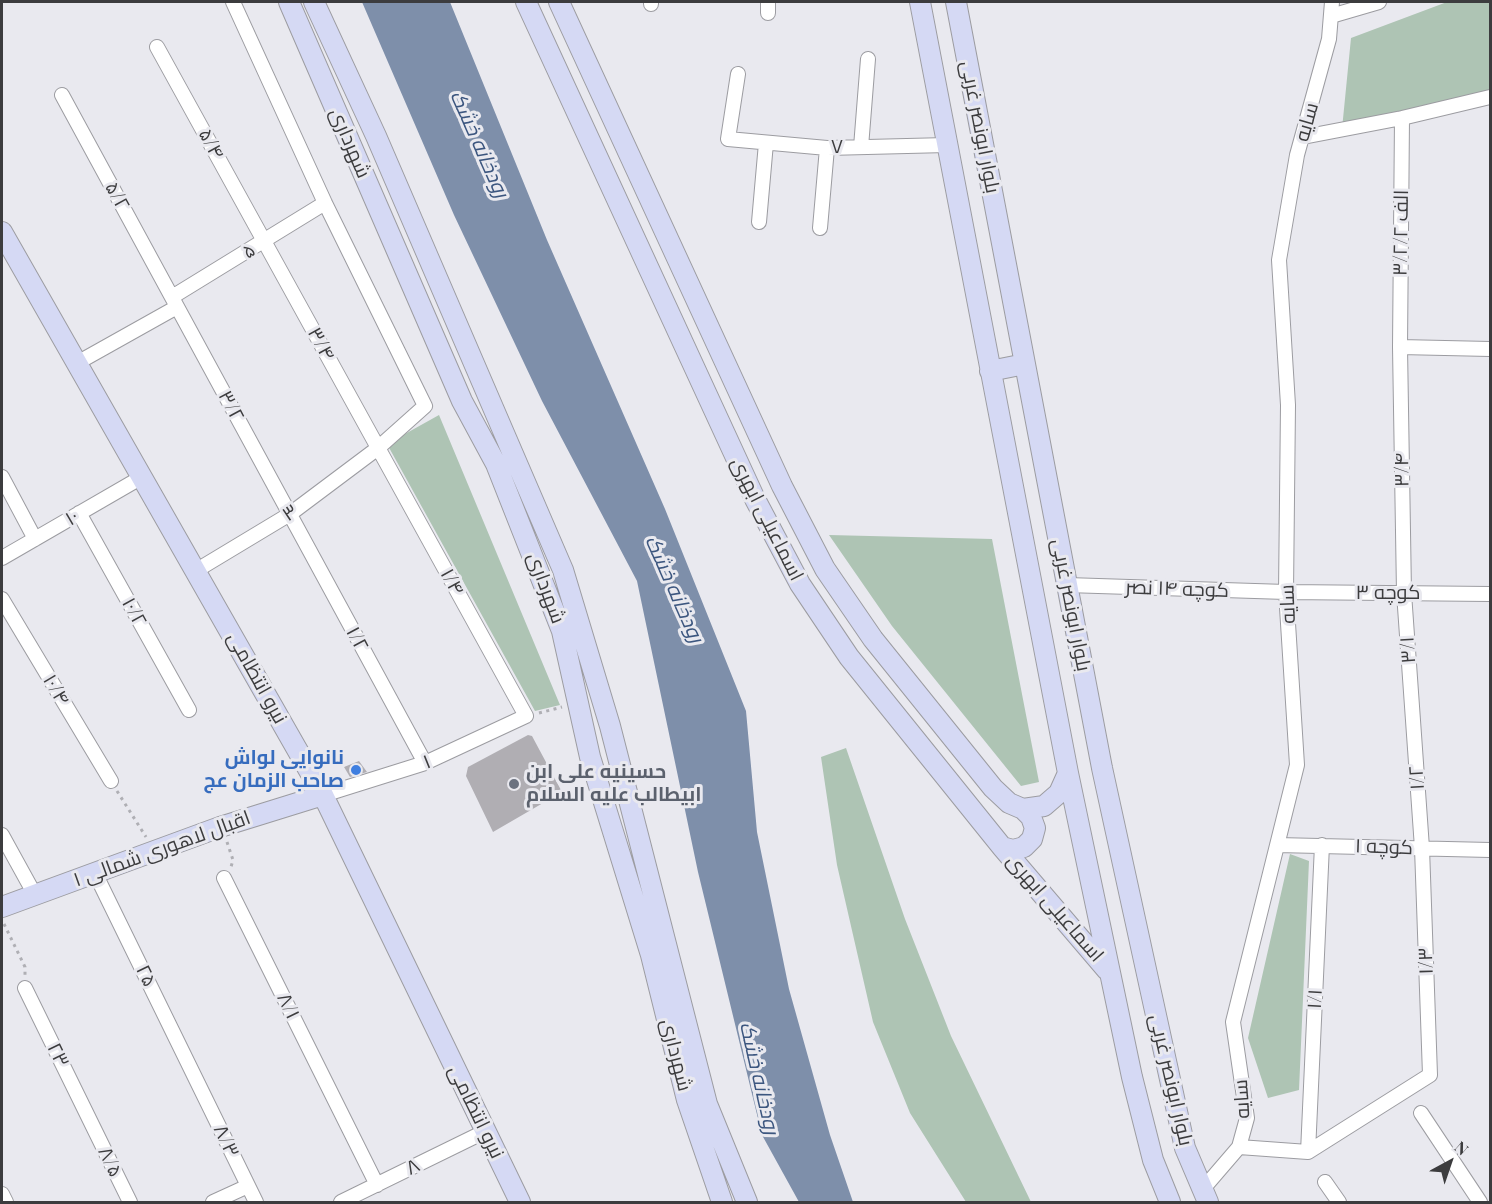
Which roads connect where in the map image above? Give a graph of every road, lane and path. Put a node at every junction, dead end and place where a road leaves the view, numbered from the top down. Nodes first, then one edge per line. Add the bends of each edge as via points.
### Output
1 (232, 2) edge
2 (290, 2) edge
3 (315, 2) edge
4 (526, 2) edge
5 (559, 2) edge
6 (920, 2) edge
7 (956, 2) edge
8 (1332, 2) edge
9 (1379, 2) edge
10 (1331, 16) junction
11 (157, 47) dead end
12 (868, 59) dead end
13 (738, 74) dead end
14 (62, 95) dead end
15 (1491, 97) edge
16 (1402, 118) junction
17 (1303, 137) junction
18 (766, 143) junction
19 (947, 145) junction
20 (861, 147) junction
21 (827, 148) junction
22 (325, 203) junction
23 (759, 222) dead end
24 (820, 228) dead end
25 (2, 232) edge
26 (265, 241) junction
27 (175, 302) junction
28 (1400, 347) junction
29 (1491, 349) edge
30 (77, 363) junction
31 (1025, 364) junction
32 (990, 370) junction
33 (378, 448) junction
34 (2, 477) edge
35 (142, 477) junction
36 (79, 513) junction
37 (290, 514) junction
38 (35, 539) junction
39 (2, 558) edge
40 (197, 570) junction
41 (1067, 585) junction
42 (1287, 592) junction
43 (1404, 593) junction
44 (1491, 594) edge
45 (2, 599) edge
46 (580, 706) junction
47 (1412, 708) joint
48 (189, 710) dead end
49 (526, 716) junction
50 (425, 764) junction
51 (1068, 773) junction
52 (111, 781) joint
53 (323, 795) junction
54 (1023, 809) junction
55 (220, 827) junction
56 (2, 835) edge
57 (1277, 845) junction
58 (1322, 846) junction
59 (1002, 847) junction
60 (1422, 848) junction
61 (1491, 850) edge
62 (154, 851) junction
63 (95, 873) junction
64 (224, 878) joint
65 (35, 895) junction
66 (2, 907) edge
67 (2, 920) edge
68 (1110, 973) junction
69 (25, 988) joint
70 (196, 1080) joint
71 (1421, 1113) dead end
72 (90, 1121) joint
73 (486, 1131) junction
74 (1239, 1148) junction
75 (1308, 1152) junction
76 (1325, 1182) dead end
77 (377, 1185) junction
78 (248, 1186) junction
79 (2, 1194) edge
80 (1205, 1196) edge
81 (358, 1199) edge
82 (6, 1203) edge
83 (130, 1203) edge
84 (213, 1203) edge
85 (256, 1203) edge
86 (341, 1203) edge
87 (520, 1203) edge
88 (722, 1203) edge
89 (747, 1203) edge
90 (1170, 1203) edge
91 (1339, 1203) edge
92 (1480, 1203) edge

1 - 22 street
2 - 46 main road, شهرداری via 462,401 496,464 532,548 562,631
3 - 89 main road, شهرداری via 563,570 610,726 707,1104
4 - 59 main road, اسماعیلی ابهری via 755,499 800,584 849,657
5 - 54 main road, اسماعیلی ابهری via 782,486 825,569 873,639 993,789
6 - 19 main road, بلوار ابونصر غربی
7 - 31 main road, بلوار ابونصر غربی
8 - 10 street, سایه
9 - 10 street
10 - 17 street, سایه via 1329,39
11 - 26 street, ۵/۴
12 - 20 street
13 - 18 street, ۷ via 728,139
14 - 27 street, ۵/۲
15 - 16 street
16 - 17 street
16 - 28 street, ۳/۲/۲ الف
17 - 42 street, سایه via 1278,260 1288,405
18 - 21 street, ۷
18 - 23 street
19 - 20 street, ۷
19 - 32 main road, بلوار ابونصر غربی
20 - 21 street, ۷
21 - 24 street
22 - 26 street, ۵
22 - 33 street, ۳ via 425,406
25 - 30 main road, نیرو انتظامی
26 - 27 street, ۵
26 - 33 street, ۳/۴
27 - 30 street, ۵
27 - 37 street, ۳/۲
28 - 29 street
28 - 43 street, ۳/۴
30 - 35 main road, نیرو انتظامی
31 - 32 main road
31 - 41 main road, بلوار ابونصر غربی
32 - 51 main road, بلوار ابونصر غربی
33 - 37 street, ۳
33 - 49 street, ۱/۴
34 - 38 street
35 - 36 street, ۱۰
35 - 40 main road, نیرو انتظامی
36 - 38 street, ۱۰
36 - 48 street, ۱۰/۲
37 - 40 street, ۳
37 - 50 street, ۱/۲
38 - 39 street, ۱۰
40 - 53 main road, نیرو انتظامی
41 - 42 street, کوچه ۱۴ نصر
41 - 80 main road, بلوار ابونصر غربی via 1166,1071 1185,1148
42 - 43 street, کوچه ۳
42 - 57 street, سایه via 1297,765
43 - 44 street, کوچه ۳
43 - 47 street, ۳/۱
45 - 52 street, ۱۰/۴
46 - 49 path
46 - 88 main road, شهرداری via 590,757 651,955 687,1100
47 - 60 street, ۱/۲
49 - 50 street, ۱
50 - 53 street, ۱
51 - 54 main road via 1059,793 1044,806
51 - 68 main road, بلوار ابونصر غربی
52 - 62 path
53 - 55 main road, اقبال لاهوری شمالی ۱
53 - 73 main road, نیرو انتظامی
54 - 59 main road via 1035,828 1032,839 1013,850
55 - 62 main road, اقبال لاهوری شمالی ۱
55 - 64 path via 233,860
56 - 65 street
57 - 58 street, کوچه ۱
57 - 74 street, سایه via 1233,1022 1247,1118
58 - 60 street, کوچه ۱
58 - 75 street, ۱/۱
59 - 68 main road, اسماعیلی ابهری
60 - 61 street, کوچه ۱
60 - 75 street, ۱/۳ via 1430,1075
62 - 63 main road, اقبال لاهوری شمالی ۱
63 - 65 main road, اقبال لاهوری شمالی ۱
63 - 70 street, ۲۵
64 - 77 street, ۸/۱
65 - 66 main road, اقبال لاهوری شمالی ۱
67 - 69 path via 25,967
68 - 90 main road, بلوار ابونصر غربی via 1153,1160
69 - 72 street, ۲۳
70 - 78 street, ۸/۳
71 - 92 street
72 - 83 street, ۸/۵
73 - 77 street, ۸
73 - 87 main road, نیرو انتظامی
74 - 75 street
74 - 80 street, سایه
76 - 91 street
77 - 81 street, ۸
78 - 84 street
78 - 85 street, ۸/۳
79 - 82 street
81 - 86 street, ۸

